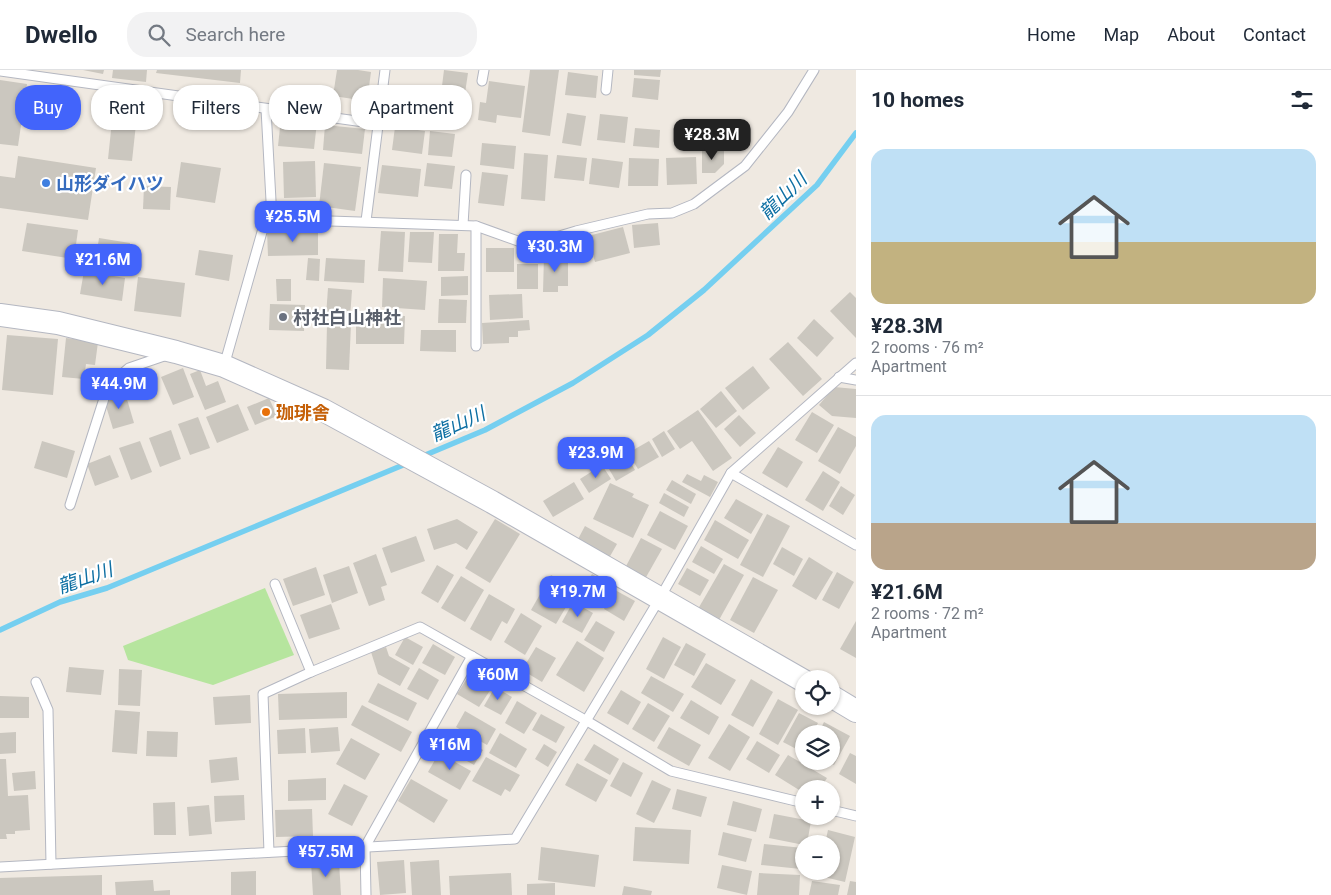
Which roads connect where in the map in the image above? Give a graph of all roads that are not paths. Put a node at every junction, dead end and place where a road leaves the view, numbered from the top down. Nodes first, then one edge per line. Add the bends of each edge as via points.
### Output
1 (385, 70) edge
2 (484, 70) edge
3 (608, 70) edge
4 (814, 70) edge
5 (0, 71) edge
6 (52, 74) edge
7 (482, 81) dead end
8 (383, 85) edge
9 (606, 90) dead end
10 (266, 110) junction
11 (351, 121) edge
12 (377, 130) edge
13 (466, 175) dead end
14 (272, 219) junction
15 (366, 221) junction
16 (463, 225) junction
17 (476, 226) junction
18 (0, 315) edge
19 (476, 346) dead end
20 (176, 352) junction
21 (856, 363) edge
22 (224, 366) junction
23 (839, 377) junction
24 (856, 380) edge
25 (731, 473) junction
26 (70, 505) dead end
27 (856, 544) edge
28 (275, 584) dead end
29 (660, 598) junction
30 (472, 656) junction
31 (311, 672) junction
32 (795, 676) edge
33 (36, 682) dead end
34 (840, 701) edge
35 (856, 711) edge
36 (588, 721) junction
37 (795, 801) edge
38 (840, 812) edge
39 (856, 816) edge
40 (365, 847) junction
41 (269, 852) junction
42 (51, 864) junction
43 (0, 867) edge
44 (366, 895) edge

1 - 8 lane
2 - 7 lane
3 - 9 lane
4 - 17 lane via 788,112 745,166 694,204 672,213 648,214 529,245
5 - 6 lane
6 - 10 lane
10 - 11 lane
10 - 14 lane
12 - 15 lane
13 - 16 lane
14 - 15 lane
14 - 22 lane via 264,225
15 - 16 lane
16 - 17 lane
17 - 19 lane
18 - 20 street via 58,323
20 - 22 street
20 - 26 lane via 129,368 108,386
21 - 23 lane
22 - 29 street via 323,410
23 - 24 lane
23 - 25 lane
25 - 27 lane
25 - 29 lane
28 - 31 lane
29 - 32 street
29 - 36 lane
30 - 31 lane via 420,627
30 - 36 lane
30 - 40 lane
31 - 41 lane via 263,694
33 - 42 lane via 48,710
34 - 35 street
36 - 37 lane via 671,771
36 - 40 lane via 515,839
38 - 39 lane
40 - 41 lane
40 - 44 lane
41 - 42 lane
42 - 43 lane

